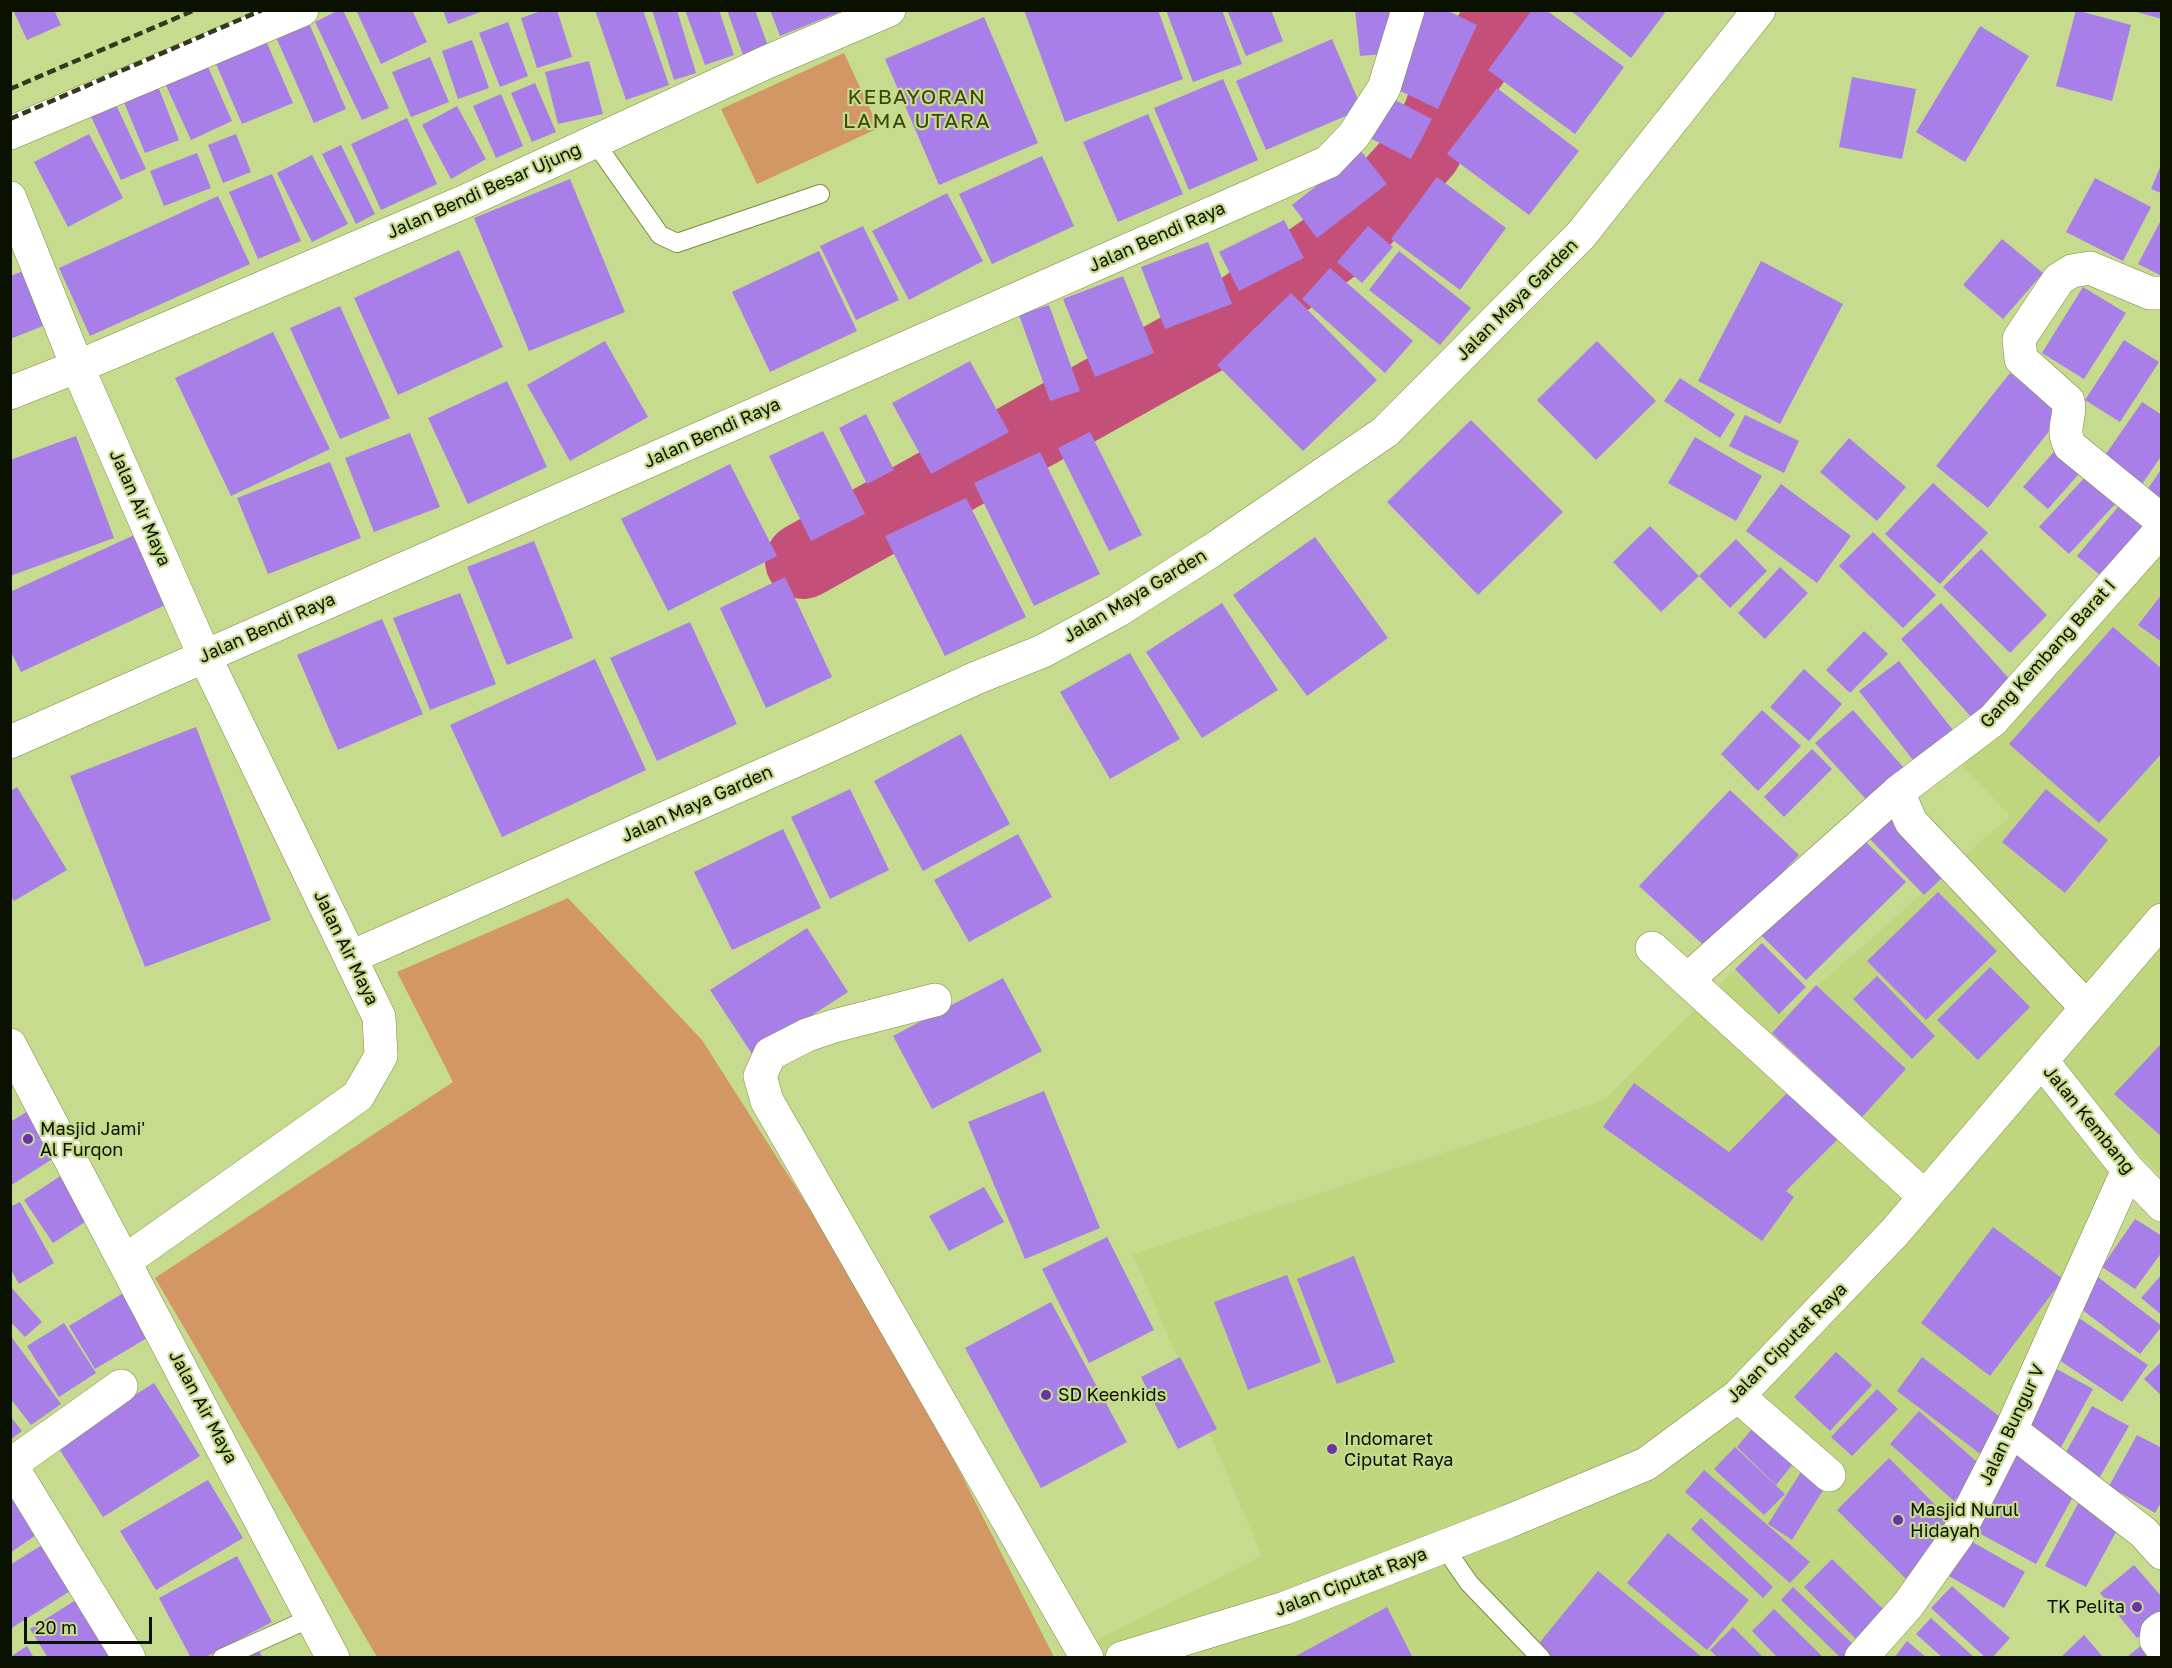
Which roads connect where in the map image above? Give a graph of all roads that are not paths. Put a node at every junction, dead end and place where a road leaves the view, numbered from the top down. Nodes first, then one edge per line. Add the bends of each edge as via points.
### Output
1 (302, 10) edge
2 (889, 10) edge
3 (1408, 10) edge
4 (1759, 10) edge
5 (10, 133) edge
6 (594, 141) junction
7 (820, 194) dead end
8 (10, 198) edge
9 (2162, 293) edge
10 (77, 366) junction
11 (10, 393) edge
12 (2162, 521) edge
13 (2162, 529) edge
14 (204, 655) junction
15 (10, 742) edge
16 (1898, 792) junction
17 (2162, 920) edge
18 (1652, 948) dead end
19 (351, 957) junction
20 (1687, 980) junction
21 (934, 1000) dead end
22 (2086, 1008) junction
23 (10, 1045) edge
24 (2042, 1061) junction
25 (2128, 1170) junction
26 (1925, 1197) junction
27 (2162, 1205) edge
28 (126, 1261) junction
29 (121, 1386) dead end
30 (1738, 1395) junction
31 (2011, 1430) junction
32 (11, 1465) edge
33 (1829, 1475) dead end
34 (1444, 1547) junction
35 (2162, 1553) edge
36 (313, 1617) junction
37 (2162, 1629) edge
38 (2162, 1648) edge
39 (129, 1658) edge
40 (222, 1658) edge
41 (333, 1658) edge
42 (1087, 1658) edge
43 (1122, 1658) edge
44 (1541, 1658) edge
45 (1861, 1658) edge

1 - 5 street
2 - 6 street, Jalan Bendi Besar Ujung
3 - 14 street, Jalan Bendi Raya via 1384,88 1354,135 1328,162
4 - 19 street, Jalan Maya Garden via 1581,235 1385,432 1211,551 1118,611 1043,651
6 - 7 lane via 660,235 677,243
6 - 10 street, Jalan Bendi Besar Ujung via 444,210
8 - 10 street, Jalan Air Maya
9 - 12 street via 2150,293 2090,268 2072,271 2059,279 2019,339 2019,349 2021,359 2068,400 2065,436 2070,446
10 - 11 street, Jalan Bendi Besar Ujung
10 - 14 street, Jalan Air Maya
13 - 16 street, Gang Kembang Barat I via 1993,720
14 - 15 street, Jalan Bendi Raya
14 - 19 street, Jalan Air Maya
16 - 20 street, Gang Kembang Barat I
16 - 22 street via 1911,822
17 - 22 street, Jalan Ciputat Raya
18 - 20 street
19 - 28 street, Jalan Air Maya via 379,1017 381,1056 358,1096
20 - 26 street
21 - 42 street via 807,1035 770,1054 760,1077 767,1101
22 - 24 street, Jalan Ciputat Raya
23 - 28 street
24 - 25 street, Jalan Kembang
24 - 26 street, Jalan Ciputat Raya
25 - 27 street, Jalan Kembang
25 - 31 street, Jalan Bungur V
26 - 30 street, Jalan Ciputat Raya
28 - 36 street, Jalan Air Maya
29 - 32 street
30 - 33 street
30 - 34 street, Jalan Ciputat Raya via 1646,1464
31 - 35 street via 2143,1532
31 - 45 street, Jalan Bungur V via 1957,1536 1908,1605
32 - 39 street
34 - 43 street, Jalan Ciputat Raya via 1285,1608
34 - 44 lane via 1469,1583
36 - 40 lane
36 - 41 street, Jalan Air Maya
37 - 38 street via 2156,1640

